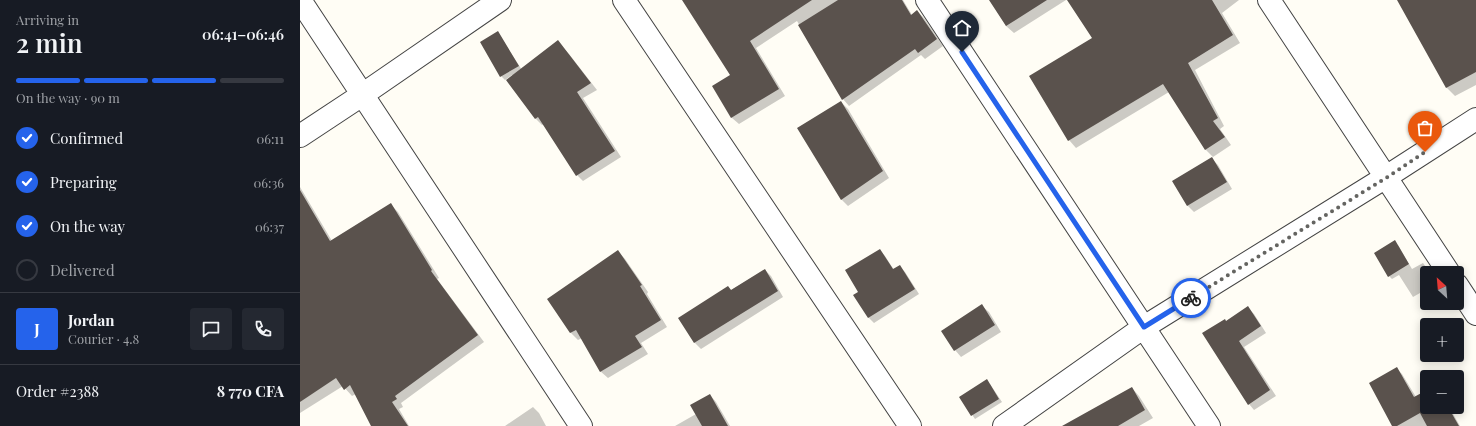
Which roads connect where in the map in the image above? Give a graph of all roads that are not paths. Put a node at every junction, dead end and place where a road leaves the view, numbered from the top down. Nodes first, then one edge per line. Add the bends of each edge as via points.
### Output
1 (300, 0) edge
2 (500, 0) edge
3 (624, 0) edge
4 (927, 0) edge
5 (1269, 0) edge
6 (362, 95) junction
7 (1476, 119) edge
8 (300, 136) edge
9 (1386, 178) junction
10 (1444, 266) edge
11 (1464, 296) edge
12 (1476, 314) edge
13 (1144, 327) junction
14 (581, 426) edge
15 (910, 426) edge
16 (1004, 426) edge
17 (1209, 426) edge

1 - 6 street
2 - 6 street
3 - 15 street
4 - 13 street
5 - 9 street
6 - 8 street
6 - 14 street
7 - 9 street
9 - 10 street
9 - 13 street
11 - 12 street
13 - 16 street
13 - 17 street

